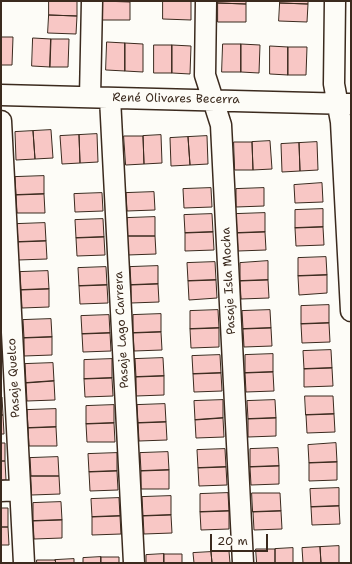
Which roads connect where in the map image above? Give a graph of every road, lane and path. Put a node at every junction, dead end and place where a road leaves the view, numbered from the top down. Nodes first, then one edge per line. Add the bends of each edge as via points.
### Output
1 (92, 1) edge
2 (206, 1) edge
3 (335, 1) edge
4 (1, 95) edge
5 (90, 97) junction
6 (110, 98) junction
7 (213, 100) junction
8 (344, 104) edge
9 (1, 121) edge
10 (5, 270) edge
11 (351, 311) edge
12 (8, 381) edge
13 (11, 490) edge
14 (24, 563) edge
15 (134, 563) edge
16 (243, 563) edge

1 - 5 street
2 - 7 street, Pasaje Isla Mocha via 205,75
3 - 8 street via 334,80
4 - 5 street, René Olivares Becerra
5 - 6 street, René Olivares Becerra
6 - 7 street, René Olivares Becerra
6 - 15 street, Pasaje Lago Carrera
7 - 8 street, René Olivares Becerra
7 - 16 street, Pasaje Isla Mocha via 221,125
8 - 11 street via 341,122
9 - 10 street, Pasaje Quelco
10 - 12 street, Pasaje Quelco
12 - 13 street, Pasaje Quelco
13 - 14 street, Pasaje Quelco

